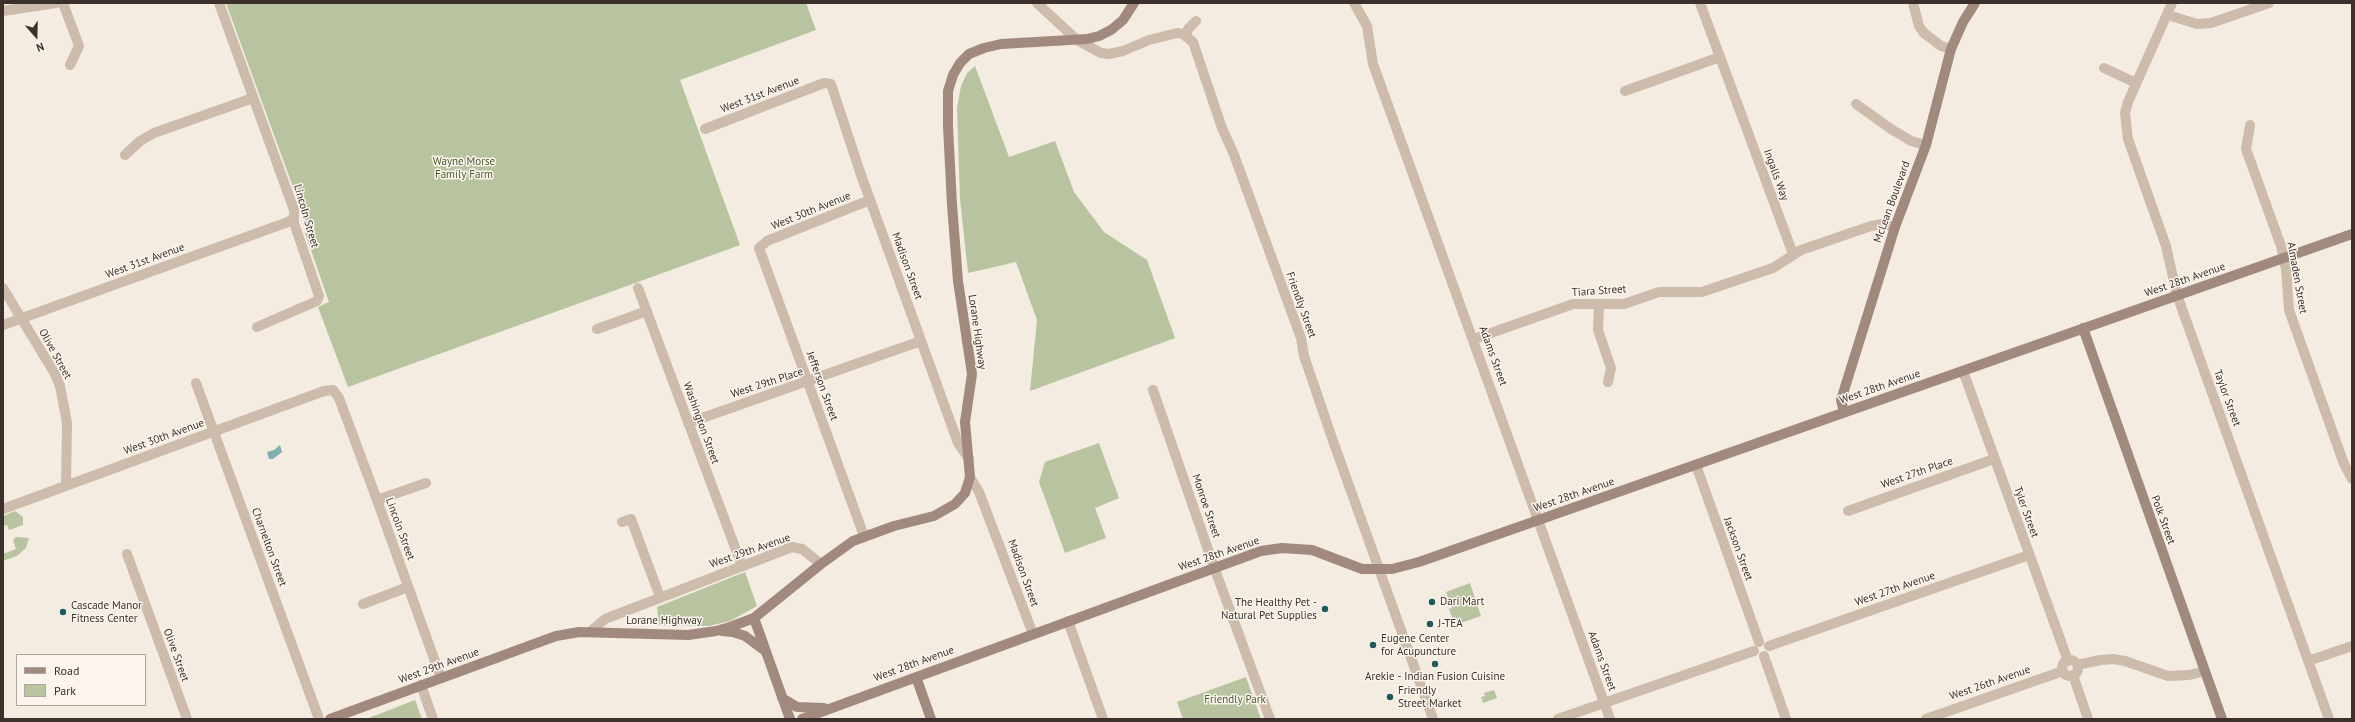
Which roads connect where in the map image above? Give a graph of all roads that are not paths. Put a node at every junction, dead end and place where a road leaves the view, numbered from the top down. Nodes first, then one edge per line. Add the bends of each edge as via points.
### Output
1 (56, 3) edge
2 (63, 3) edge
3 (219, 3) edge
4 (1037, 3) edge
5 (1134, 3) edge
6 (1354, 3) edge
7 (1700, 3) edge
8 (1912, 3) edge
9 (1975, 3) edge
10 (2172, 3) edge
11 (2269, 3) edge
12 (3, 11) edge
13 (2168, 15) junction
14 (1196, 21) dead end
15 (1186, 36) junction
16 (1077, 40) junction
17 (1951, 49) junction
18 (1720, 57) junction
19 (70, 66) dead end
20 (2104, 68) dead end
21 (824, 83) joint
22 (2136, 83) junction
23 (1625, 91) dead end
24 (253, 98) junction
25 (1856, 104) dead end
26 (2250, 125) dead end
27 (705, 129) dead end
28 (1926, 145) junction
29 (125, 155) dead end
30 (870, 200) junction
31 (294, 218) junction
32 (1895, 227) junction
33 (2352, 234) edge
34 (761, 245) joint
35 (1793, 254) junction
36 (2282, 258) junction
37 (3, 288) edge
38 (638, 288) dead end
39 (2177, 296) junction
40 (1598, 304) junction
41 (647, 311) junction
42 (21, 318) junction
43 (3, 325) edge
44 (257, 327) dead end
45 (2082, 328) junction
46 (597, 330) dead end
47 (1474, 339) junction
48 (921, 341) junction
49 (1963, 371) junction
50 (1608, 382) dead end
51 (196, 383) dead end
52 (808, 383) junction
53 (334, 390) joint
54 (1153, 390) dead end
55 (1844, 412) junction
56 (688, 423) junction
57 (214, 431) junction
58 (969, 459) junction
59 (1994, 459) junction
60 (1696, 465) junction
61 (970, 477) junction
62 (2352, 480) edge
63 (426, 483) dead end
64 (66, 486) junction
65 (377, 500) junction
66 (3, 509) edge
67 (1848, 510) dead end
68 (1539, 520) junction
69 (622, 522) dead end
70 (864, 536) junction
71 (127, 554) dead end
72 (2029, 555) junction
73 (821, 564) junction
74 (742, 566) junction
75 (1214, 567) junction
76 (1379, 570) junction
77 (408, 587) junction
78 (660, 596) junction
79 (363, 604) dead end
80 (754, 618) junction
81 (1068, 621) junction
82 (590, 632) junction
83 (716, 632) junction
84 (1033, 634) junction
85 (556, 636) joint
86 (1759, 642) junction
87 (1769, 646) junction
88 (2352, 646) edge
89 (765, 650) junction
90 (1754, 652) junction
91 (1764, 656) junction
92 (2068, 661) junction
93 (2308, 661) junction
94 (2077, 666) junction
95 (2063, 671) junction
96 (2204, 671) junction
97 (2073, 675) junction
98 (916, 677) junction
99 (441, 678) junction
100 (421, 686) junction
101 (782, 698) junction
102 (1604, 703) junction
103 (832, 708) junction
104 (1937, 717) edge
105 (187, 719) edge
106 (319, 719) edge
107 (330, 719) edge
108 (434, 719) edge
109 (790, 719) edge
110 (802, 719) edge
111 (931, 719) edge
112 (1103, 719) edge
113 (1270, 719) edge
114 (1433, 719) edge
115 (1558, 719) edge
116 (1610, 719) edge
117 (1786, 719) edge
118 (1926, 719) edge
119 (2088, 719) edge
120 (2222, 719) edge
121 (2329, 719) edge

1 - 12 street
2 - 19 street via 80,46
3 - 24 street, Lincoln Street
4 - 16 street
5 - 16 main road, Lorane Highway via 1123,20 1111,30 1088,39
6 - 47 street, Adams Street via 1367,26 1373,64
7 - 18 street, Ingalls Way
8 - 17 street via 1919,26 1924,33 1941,46
9 - 17 main road, McLean Boulevard
10 - 13 street, Taylor Street
11 - 13 street via 2211,23 2197,24
13 - 22 street, Taylor Street
14 - 15 street
15 - 16 street via 1177,33 1166,35 1109,54 1090,48
15 - 76 street, Friendly Street via 1193,42 1197,51 1222,128 1301,338 1304,356
16 - 58 main road, Lorane Highway via 1002,44 984,48 969,54 960,63 948,91 958,280 972,374 965,422
17 - 28 main road, McLean Boulevard
18 - 23 street
18 - 35 street, Ingalls Way
20 - 22 street
21 - 27 street, West 31st Avenue
21 - 30 street, Madison Street via 830,83 832,86
22 - 39 street, Taylor Street via 2125,113 2128,139 2166,246
24 - 29 street via 154,133 140,141
24 - 31 street, Lincoln Street via 294,210
25 - 28 street via 1911,141
26 - 36 street, Almaden Street via 2246,149 2281,246
28 - 32 main road, McLean Boulevard
30 - 34 street, West 30th Avenue
30 - 48 street, Madison Street
31 - 42 street, West 31st Avenue
31 - 44 street, Lincoln Street via 319,298
32 - 35 street via 1877,224
32 - 55 main road, McLean Boulevard via 1841,400
33 - 36 main road, West 28th Avenue
34 - 52 street, Jefferson Street via 759,250
35 - 40 street, Tiara Street via 1773,268 1702,292 1659,292 1626,303
36 - 39 main road, West 28th Avenue
36 - 62 street, Almaden Street via 2286,269 2289,310
37 - 42 street, Olive Street
38 - 41 street, Washington Street
39 - 45 main road, West 28th Avenue
39 - 93 street, Taylor Street
40 - 47 street, Tiara Street via 1573,304
40 - 50 street via 1598,330 1611,368
41 - 46 street
41 - 56 street, Washington Street
42 - 43 street, West 31st Avenue
42 - 64 street, Olive Street via 55,374 62,393 67,423
45 - 49 main road, West 28th Avenue
45 - 96 main road, Polk Street
47 - 68 street, Adams Street
48 - 52 street, West 29th Place
48 - 58 street, Madison Street via 958,443
49 - 55 main road, West 28th Avenue
49 - 59 street, Tyler Street
51 - 57 street, Charnelton Street
52 - 56 street, West 29th Place
52 - 70 street, Jefferson Street
53 - 57 street, West 30th Avenue via 324,391
53 - 65 street, Lincoln Street
54 - 75 street, Monroe Street
55 - 60 main road, West 28th Avenue
56 - 74 street, Washington Street
57 - 64 street, West 30th Avenue
57 - 106 street, Charnelton Street
58 - 61 main road, Lorane Highway
59 - 67 street, West 27th Place
59 - 72 street, Tyler Street
60 - 68 main road, West 28th Avenue
60 - 86 street, Jackson Street
61 - 70 main road, Lorane Highway via 965,493 948,509 926,519
61 - 84 street, Madison Street via 979,492
63 - 65 street
64 - 66 street, West 30th Avenue
65 - 77 street, Lincoln Street
68 - 76 main road, West 28th Avenue via 1419,562
68 - 102 street, Adams Street
69 - 78 street via 632,519
70 - 73 main road, Lorane Highway
71 - 105 street, Olive Street
72 - 87 street, West 27th Avenue
72 - 92 street, Tyler Street
73 - 74 street, West 29th Avenue via 795,546
73 - 80 main road, Lorane Highway
74 - 78 street, West 29th Avenue
75 - 76 main road, West 28th Avenue via 1251,553 1273,548 1290,548 1323,553 1357,568
75 - 81 main road, West 28th Avenue
75 - 113 street, Monroe Street
76 - 114 street, Friendly Street
77 - 79 street
77 - 99 street, Lincoln Street
78 - 82 street, West 29th Avenue via 605,619
80 - 83 main road, Lorane Highway
80 - 89 main road
81 - 84 main road, West 28th Avenue
81 - 112 street
82 - 83 main road, Lorane Highway via 688,635
82 - 85 main road, Lorane Highway
83 - 89 main road via 733,632 745,636
84 - 98 main road, West 28th Avenue
85 - 99 main road, West 29th Avenue
86 - 87 street
86 - 90 street
87 - 91 street
88 - 93 street
89 - 101 main road
90 - 91 street via 1758,656
90 - 102 street
91 - 117 street
92 - 94 street
92 - 95 street via 2063,665
93 - 121 street, Taylor Street
94 - 96 street via 2100,660 2113,660 2125,661 2168,676 2190,675
94 - 97 street via 2077,671
95 - 97 street via 2067,675
95 - 104 street, West 26th Avenue
96 - 120 main road, Polk Street
97 - 119 street
98 - 103 main road, West 28th Avenue
98 - 111 main road
99 - 100 main road, West 29th Avenue
100 - 107 main road, West 29th Avenue
100 - 108 street
101 - 103 main road via 801,708
101 - 109 main road
102 - 115 street
102 - 116 street, Adams Street
103 - 110 main road, West 28th Avenue
104 - 118 street, West 26th Avenue

